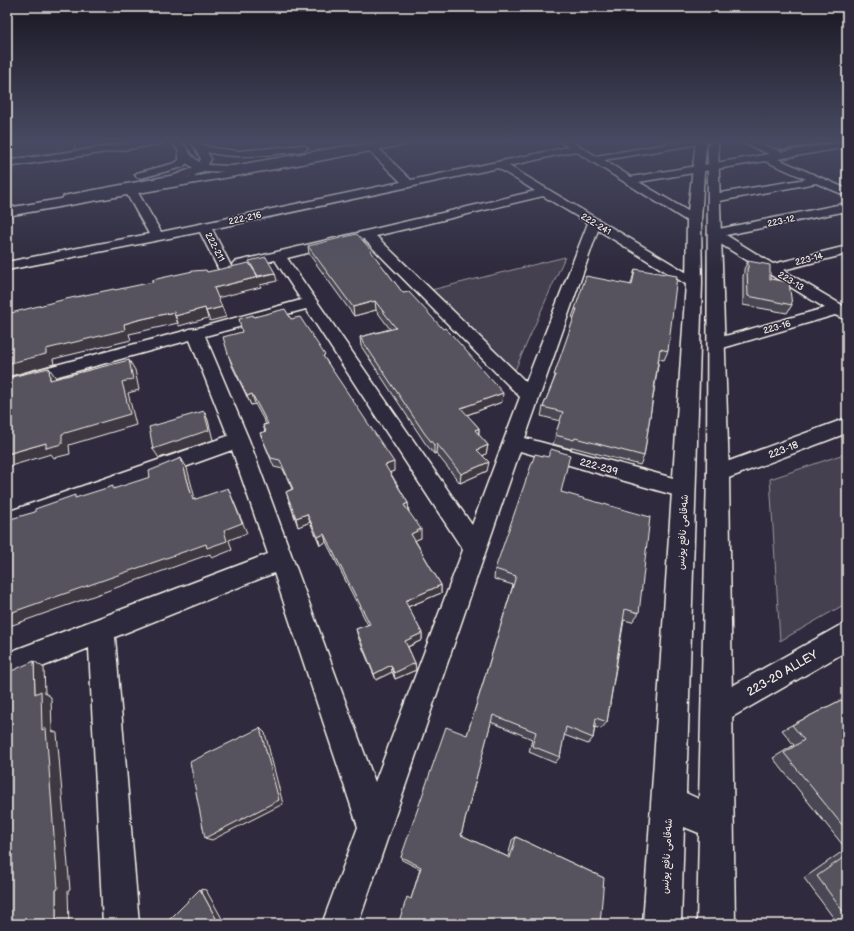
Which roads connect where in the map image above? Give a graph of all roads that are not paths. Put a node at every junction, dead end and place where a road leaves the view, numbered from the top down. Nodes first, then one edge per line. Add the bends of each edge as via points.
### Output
1 (93, 184) edge
2 (142, 184) edge
3 (169, 184) edge
4 (397, 184) edge
5 (531, 184) edge
6 (636, 184) edge
7 (705, 184) edge
8 (711, 184) edge
9 (799, 184) edge
10 (828, 184) edge
11 (61, 190) dead end
12 (131, 191) junction
13 (543, 192) junction
14 (847, 193) edge
15 (714, 198) junction
16 (847, 207) edge
17 (34, 208) junction
18 (7, 212) edge
19 (594, 223) junction
20 (204, 227) junction
21 (701, 229) junction
22 (368, 234) junction
23 (157, 236) junction
24 (847, 250) edge
25 (279, 256) junction
26 (7, 266) edge
27 (225, 268) junction
28 (771, 269) junction
29 (210, 272) edge
30 (694, 283) junction
31 (309, 303) junction
32 (841, 308) edge
33 (196, 332) junction
34 (717, 344) junction
35 (7, 384) edge
36 (530, 396) junction
37 (847, 425) edge
38 (239, 440) junction
39 (513, 442) junction
40 (718, 474) junction
41 (684, 489) junction
42 (7, 522) edge
43 (475, 549) junction
44 (282, 559) junction
45 (101, 630) junction
46 (847, 636) edge
47 (7, 667) edge
48 (717, 710) junction
49 (668, 803) junction
50 (716, 823) junction
51 (375, 828) junction
52 (122, 924) edge
53 (340, 924) edge
54 (662, 924) edge
55 (716, 924) edge

1 - 11 main road
2 - 17 main road
3 - 12 main road
4 - 20 street, 222-216
5 - 13 street, 222-241
6 - 21 street, 223-13
7 - 21 main road, شەقامی نافع یونس
8 - 15 main road, شەقامی نافع یونس
9 - 15 street
10 - 14 street
12 - 17 main road
12 - 23 street
13 - 19 street, 222-241
13 - 22 street
15 - 21 main road, شەقامی نافع یونس
16 - 21 street, 223-12
17 - 18 main road
19 - 30 street, 222-241
19 - 36 street
20 - 23 street, 222-216
20 - 27 street, 222-211
21 - 28 street, 223-13
21 - 30 main road, شەقامی نافع یونس
21 - 34 main road, شەقامی نافع یونس
22 - 25 street
22 - 36 street
23 - 26 street, 222-216
24 - 28 street, 223-14
25 - 27 street
25 - 31 street
27 - 29 street
28 - 32 street, 223-13
30 - 41 main road, شەقامی نافع یونس
31 - 33 street
31 - 43 street
32 - 34 street, 223-16
33 - 35 street
33 - 38 street
34 - 40 main road, شەقامی نافع یونس
36 - 39 street
37 - 40 street, 223-18
38 - 42 street
38 - 44 street
39 - 41 street, 222-239
39 - 43 street
40 - 48 main road, شەقامی نافع یونس
41 - 49 main road, شەقامی نافع یونس
43 - 51 street
44 - 45 street
44 - 51 street
45 - 47 street
45 - 52 street
46 - 48 street, 223-20 ALLEY
48 - 50 main road, شەقامی نافع یونس
49 - 50 main road
49 - 54 main road, شەقامی نافع یونس
50 - 55 main road, شەقامی نافع یونس
51 - 53 street

